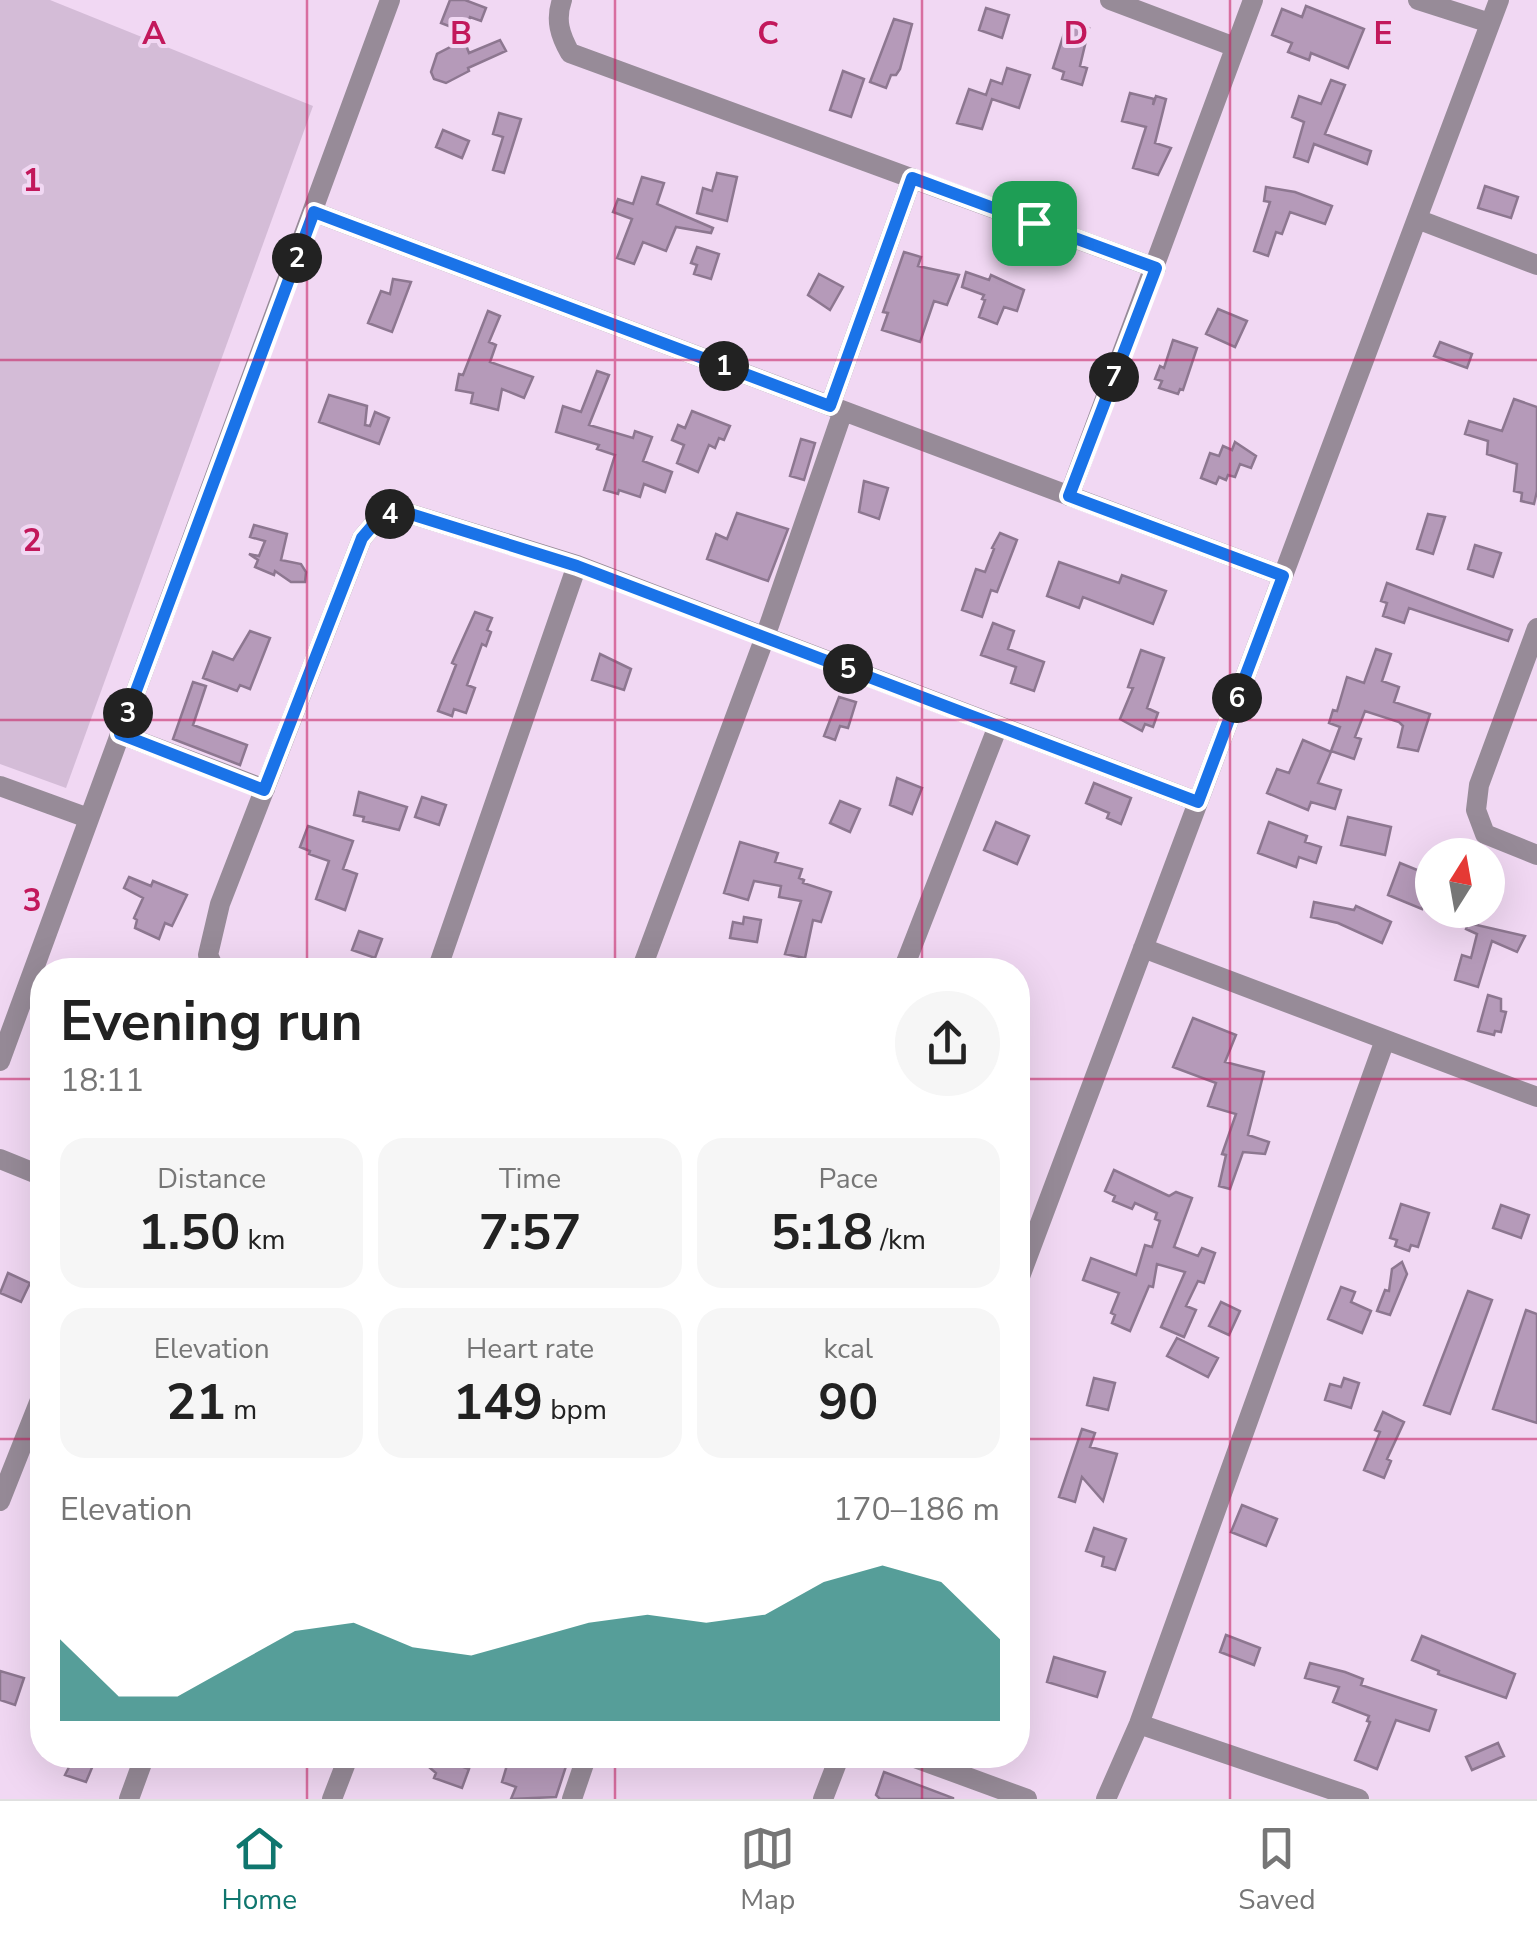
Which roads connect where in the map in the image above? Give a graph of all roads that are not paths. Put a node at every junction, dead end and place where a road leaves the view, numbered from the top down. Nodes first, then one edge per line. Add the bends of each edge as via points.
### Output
1 (390, 0) edge
2 (562, 0) edge
3 (1110, 0) edge
4 (1253, 0) edge
5 (1418, 0) edge
6 (1499, 0) edge
7 (1490, 23) junction
8 (1235, 47) junction
9 (912, 178) junction
10 (314, 212) junction
11 (1417, 218) junction
12 (1537, 264) edge
13 (1156, 268) junction
14 (836, 408) junction
15 (1069, 496) junction
16 (577, 566) junction
17 (1283, 576) junction
18 (1537, 628) edge
19 (764, 638) junction
20 (998, 726) junction
21 (120, 734) junction
22 (0, 786) edge
23 (264, 790) junction
24 (1198, 802) junction
25 (88, 818) junction
26 (1537, 854) edge
27 (1143, 948) junction
28 (37, 958) edge
29 (209, 958) edge
30 (440, 958) edge
31 (645, 958) edge
32 (908, 958) edge
33 (30, 978) edge
34 (1385, 1040) junction
35 (0, 1060) edge
36 (1537, 1097) edge
37 (0, 1159) edge
38 (30, 1171) edge
39 (1030, 1250) edge
40 (30, 1426) edge
41 (0, 1502) edge
42 (1139, 1724) junction
43 (140, 1768) edge
44 (343, 1768) edge
45 (583, 1768) edge
46 (835, 1768) edge
47 (942, 1768) edge
48 (129, 1799) edge
49 (332, 1799) edge
50 (572, 1799) edge
51 (824, 1799) edge
52 (1027, 1799) edge
53 (1106, 1799) edge
54 (1359, 1799) edge

1 - 10 street
2 - 9 street via 560,34 570,53
3 - 8 street
4 - 8 street
5 - 7 street
6 - 7 street
7 - 11 street
8 - 13 street
9 - 13 street
9 - 14 street
10 - 14 street
10 - 21 street
11 - 12 street
11 - 17 street
13 - 15 street
14 - 15 street
14 - 19 street
15 - 17 street
16 - 19 street
16 - 23 street via 401,511 380,517 362,538
16 - 30 street
17 - 24 street
18 - 26 street via 1476,810 1485,834
19 - 20 street
19 - 31 street
20 - 24 street
20 - 32 street
21 - 23 street
21 - 25 street
22 - 25 street
23 - 29 street via 220,904
24 - 27 street
25 - 28 street
27 - 34 street
27 - 39 street
33 - 35 street
34 - 36 street
34 - 42 street
37 - 38 street
40 - 41 street
42 - 53 street
42 - 54 street
43 - 48 street
44 - 49 street
45 - 50 street
46 - 51 street
47 - 52 street

